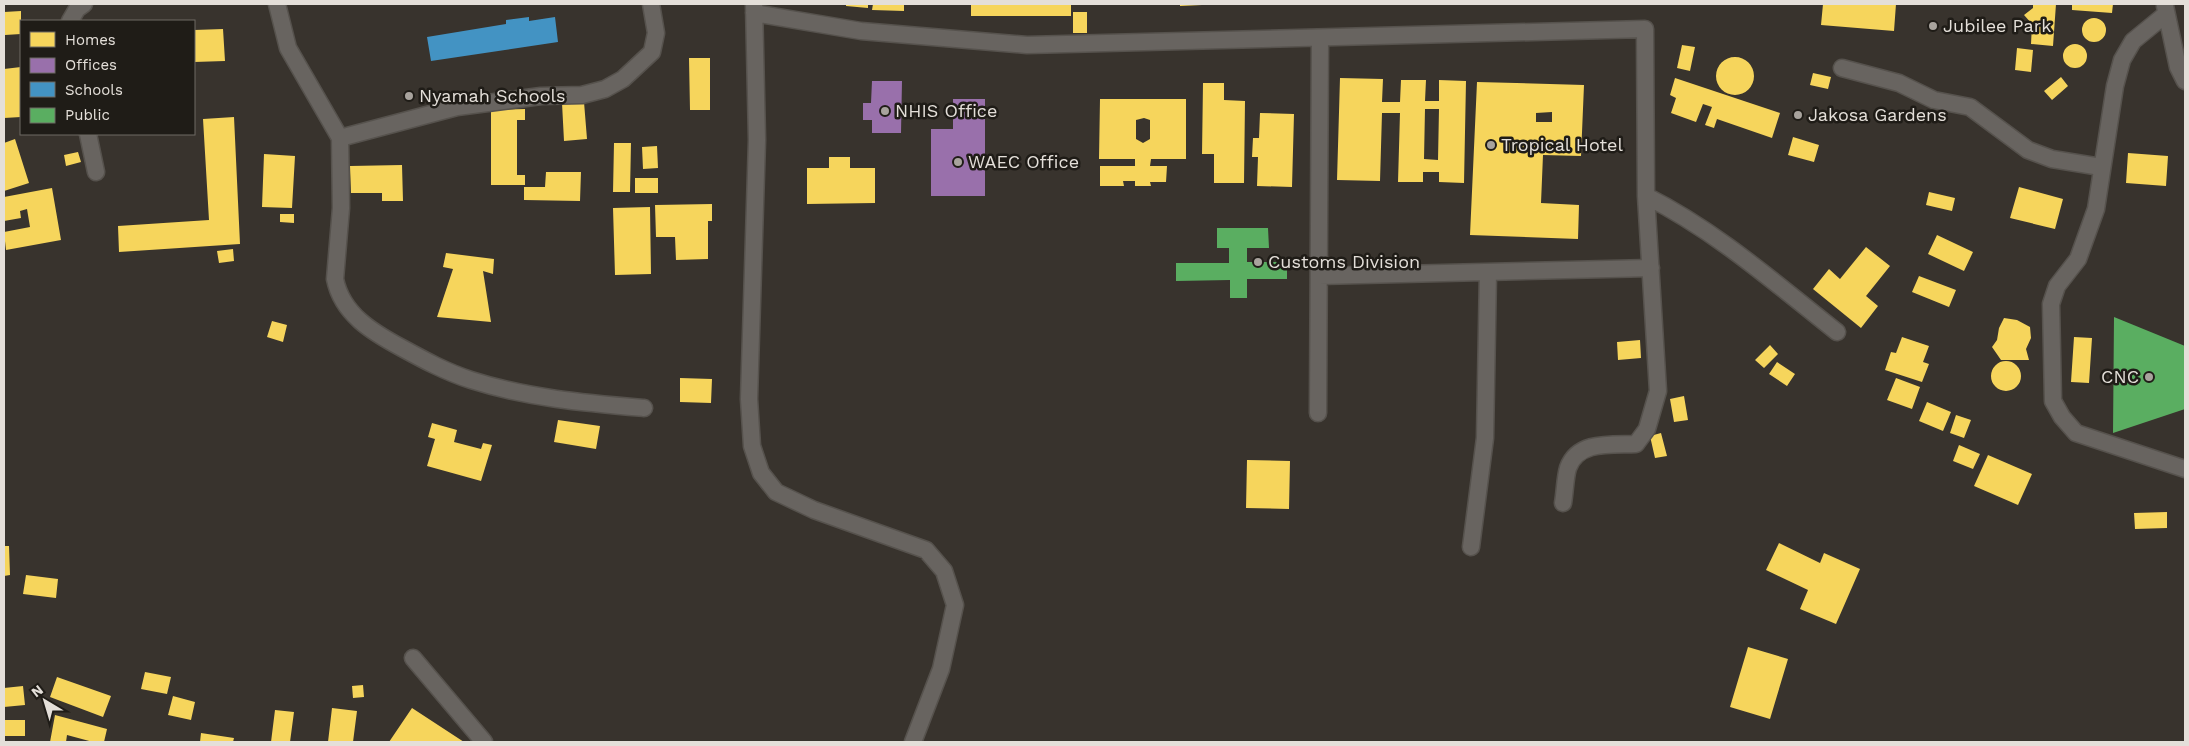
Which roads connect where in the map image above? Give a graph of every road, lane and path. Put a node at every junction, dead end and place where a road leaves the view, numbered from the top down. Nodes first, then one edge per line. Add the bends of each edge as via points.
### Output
1 (84, 4) edge
2 (277, 4) edge
3 (651, 4) edge
4 (754, 8) edge
5 (2166, 9) edge
6 (71, 20) edge
7 (1320, 38) junction
8 (1842, 68) dead end
9 (2185, 81) edge
10 (88, 135) edge
11 (340, 138) junction
12 (2101, 167) junction
13 (96, 172) dead end
14 (1646, 196) junction
15 (1651, 268) junction
16 (1488, 272) junction
17 (1319, 276) junction
18 (1837, 332) dead end
19 (644, 408) dead end
20 (1318, 413) dead end
21 (2185, 469) edge
22 (1563, 503) dead end
23 (1471, 547) dead end
24 (413, 658) dead end
25 (484, 742) edge
26 (913, 742) edge

1 - 6 street
2 - 11 street via 288,48
3 - 11 street via 656,33 652,52 623,79 606,89 582,95 541,96 457,107
4 - 7 street via 861,30 1027,45
4 - 26 street via 757,140 749,399 752,446 761,473 776,492 814,510 926,550 944,571 955,604 941,669
5 - 9 street via 2178,67
5 - 12 street via 2132,41 2122,60
7 - 14 street via 1645,29
7 - 17 street
8 - 12 street via 1899,83 1934,100 1970,107 2028,150 2052,159
10 - 13 street
11 - 19 street via 335,279 344,303 368,329 438,367 470,380 576,402
12 - 21 street via 2096,210 2078,259 2057,286 2051,304 2053,401 2076,433
14 - 15 street
14 - 18 street via 1726,244
15 - 16 street
15 - 22 street via 1658,391 1647,429 1636,444 1595,445 1577,453 1568,468
16 - 17 street
16 - 23 street via 1485,438
17 - 20 street
24 - 25 street

